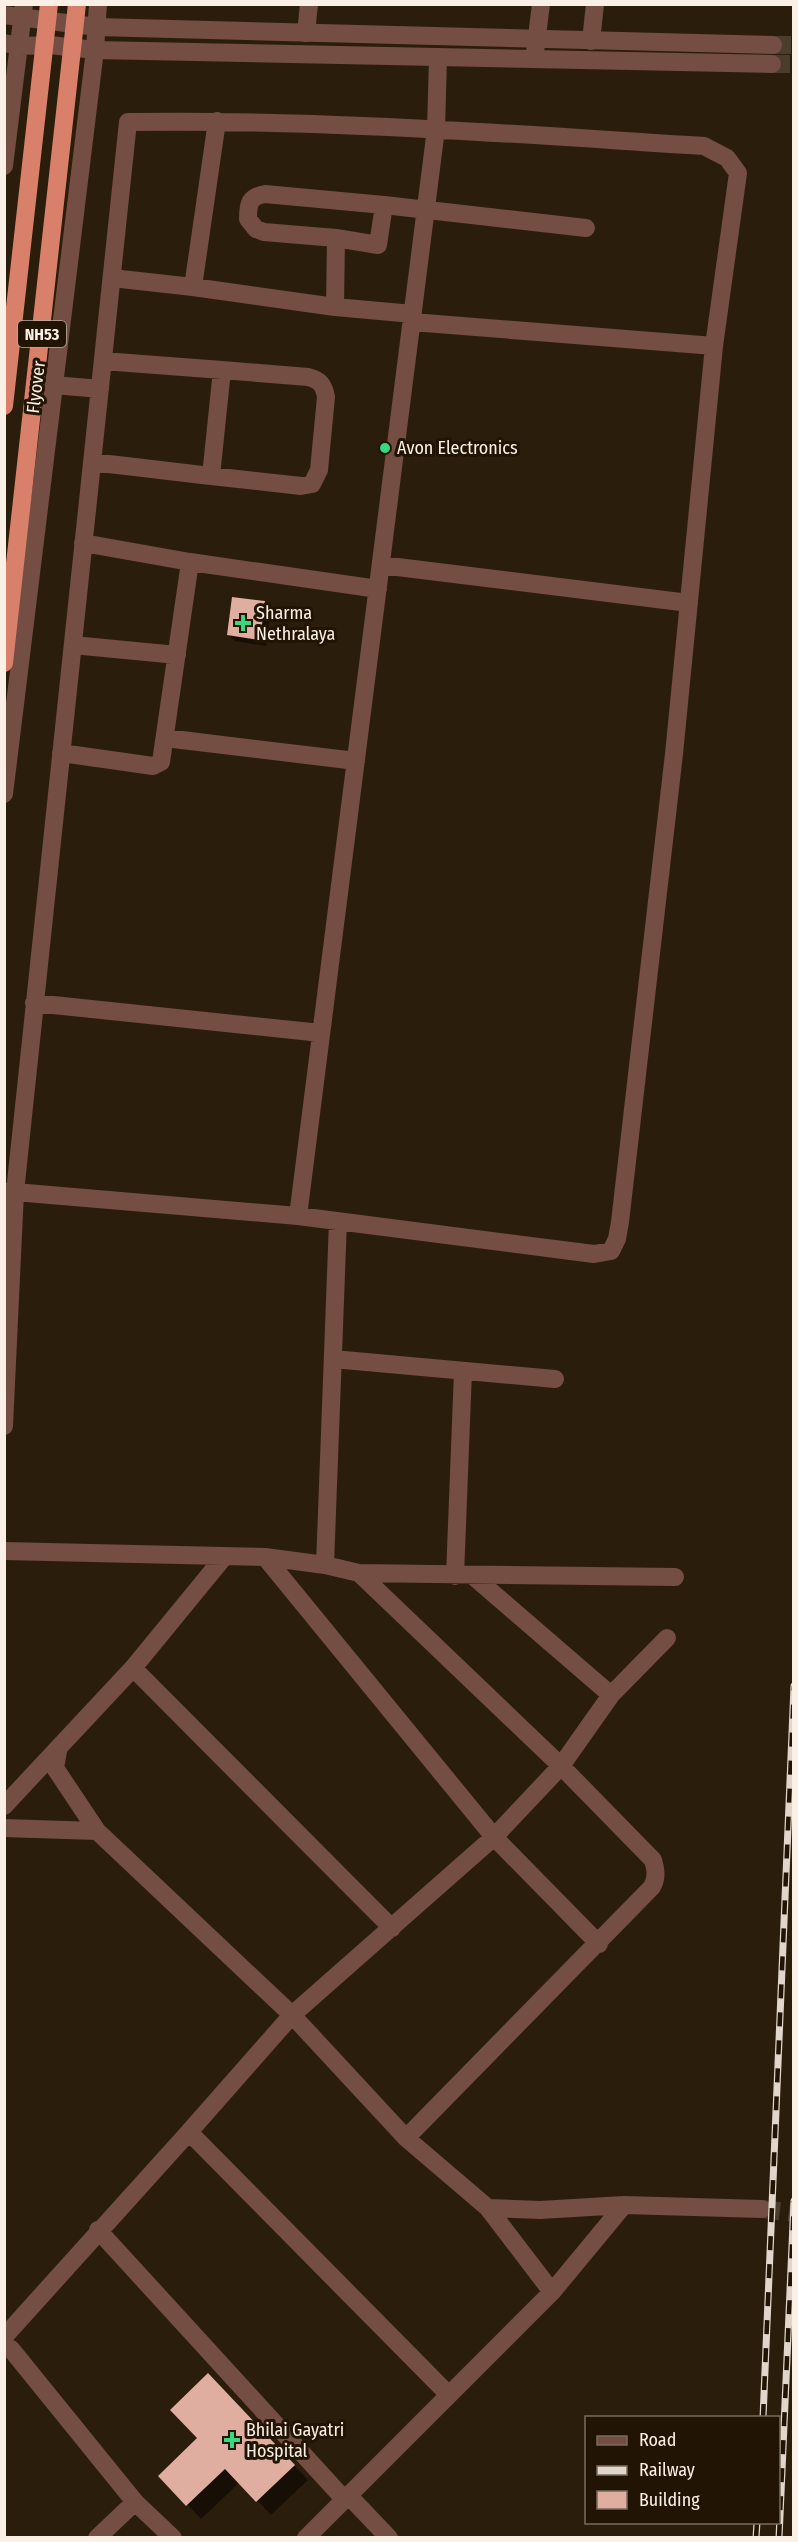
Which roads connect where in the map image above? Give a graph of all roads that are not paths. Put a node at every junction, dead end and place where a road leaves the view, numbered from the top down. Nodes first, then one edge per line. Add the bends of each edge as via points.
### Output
1 (77, 4) edge
2 (98, 4) edge
3 (309, 4) edge
4 (541, 4) edge
5 (595, 4) edge
6 (24, 11) edge
7 (52, 13) edge
8 (4, 15) edge
9 (97, 27) junction
10 (306, 33) junction
11 (538, 40) junction
12 (591, 41) junction
13 (12, 45) edge
14 (773, 45) tunnel mouth
15 (95, 50) junction
16 (438, 58) junction
17 (534, 59) junction
18 (772, 64) tunnel mouth
19 (217, 121) junction
20 (436, 129) junction
21 (4, 166) edge
22 (384, 206) junction
23 (426, 212) junction
24 (586, 228) dead end
25 (336, 238) junction
26 (112, 278) junction
27 (193, 287) junction
28 (335, 307) junction
29 (412, 318) junction
30 (714, 346) junction
31 (103, 361) junction
32 (222, 370) junction
33 (54, 385) junction
34 (100, 389) junction
35 (4, 406) edge
36 (92, 462) junction
37 (211, 476) junction
38 (83, 543) junction
39 (190, 562) junction
40 (381, 565) junction
41 (378, 589) junction
42 (689, 603) junction
43 (73, 645) junction
44 (177, 655) junction
45 (4, 663) edge
46 (165, 738) junction
47 (61, 753) junction
48 (356, 762) junction
49 (4, 794) edge
50 (34, 1003) junction
51 (321, 1033) junction
52 (10, 1192) edge
53 (298, 1216) junction
54 (338, 1221) junction
55 (333, 1359) junction
56 (463, 1371) junction
57 (555, 1379) dead end
58 (4, 1426) edge
59 (4, 1551) edge
60 (224, 1557) junction
61 (265, 1557) junction
62 (325, 1565) junction
63 (359, 1573) junction
64 (454, 1576) junction
65 (473, 1576) junction
66 (675, 1577) dead end
67 (667, 1638) dead end
68 (133, 1668) junction
69 (611, 1695) junction
70 (58, 1751) junction
71 (561, 1766) junction
72 (4, 1806) edge
73 (4, 1828) edge
74 (97, 1831) junction
75 (494, 1837) junction
76 (392, 1928) junction
77 (599, 1944) junction
78 (292, 2015) junction
79 (189, 2132) junction
80 (406, 2138) junction
81 (624, 2205) junction
82 (488, 2208) junction
83 (762, 2209) tunnel mouth
84 (98, 2230) junction
85 (552, 2292) junction
86 (4, 2337) edge
87 (4, 2346) edge
88 (449, 2395) junction
89 (347, 2498) junction
90 (135, 2502) junction
91 (97, 2538) edge
92 (173, 2538) edge
93 (306, 2538) edge
94 (389, 2538) edge

1 - 45 highway, Flyover / NH53, bridge
2 - 9 street
3 - 10 street
4 - 11 street
5 - 12 street
6 - 7 street
6 - 8 street
6 - 13 street
7 - 9 street
7 - 35 highway, Flyover / NH53, bridge
9 - 10 street
9 - 15 street
10 - 11 street
11 - 12 street
11 - 17 street
12 - 14 street
13 - 15 street
13 - 21 street
15 - 16 street
15 - 33 street
16 - 17 street
16 - 20 street
17 - 18 street
19 - 20 street
19 - 26 street via 128,122
19 - 27 street
20 - 23 street
20 - 30 street via 704,146 728,158 738,173
22 - 23 street
22 - 25 street via 378,245
22 - 25 street via 265,194 249,201 248,219 256,229
23 - 24 street
23 - 29 street
25 - 28 street
26 - 27 street
26 - 31 street
27 - 28 street
28 - 29 street
29 - 30 street
29 - 40 street
30 - 42 street
31 - 32 street
31 - 34 street
32 - 37 street
32 - 37 street via 308,377 321,382 326,397 320,460 317,477 306,486
33 - 34 street
33 - 49 street
34 - 36 street
36 - 37 street
36 - 38 street
38 - 39 street
38 - 43 street
39 - 41 street
39 - 44 street
40 - 41 street
40 - 42 street
41 - 48 street
42 - 54 street via 617,1239 611,1251 594,1254
43 - 44 street
43 - 47 street
44 - 46 street
46 - 47 street via 161,762 153,766
46 - 48 street
47 - 50 street
48 - 51 street
50 - 51 street
50 - 52 street
51 - 53 street
52 - 53 street
52 - 58 street
53 - 54 street
54 - 55 street
55 - 56 street
55 - 62 street
56 - 57 street
56 - 64 street
59 - 60 street
60 - 61 street
60 - 68 street
61 - 62 street
61 - 75 street
62 - 63 street
63 - 64 street
63 - 71 street
64 - 65 street
65 - 66 street
65 - 69 street
67 - 69 street
68 - 70 street
68 - 76 street
69 - 71 street
70 - 72 street
70 - 74 street via 55,1768
71 - 75 street
71 - 77 street via 653,1860 656,1869 652,1887
73 - 74 street
74 - 78 street
75 - 76 street
75 - 77 street
76 - 78 street
77 - 80 street
78 - 79 street
78 - 80 street
79 - 84 street
79 - 88 street
80 - 82 street
81 - 82 street via 540,2210
81 - 83 street
81 - 85 street
82 - 85 street
84 - 86 street
84 - 89 street
85 - 88 street
87 - 90 street via 11,2349
88 - 89 street
89 - 93 street
89 - 94 street
90 - 91 street
90 - 92 street

